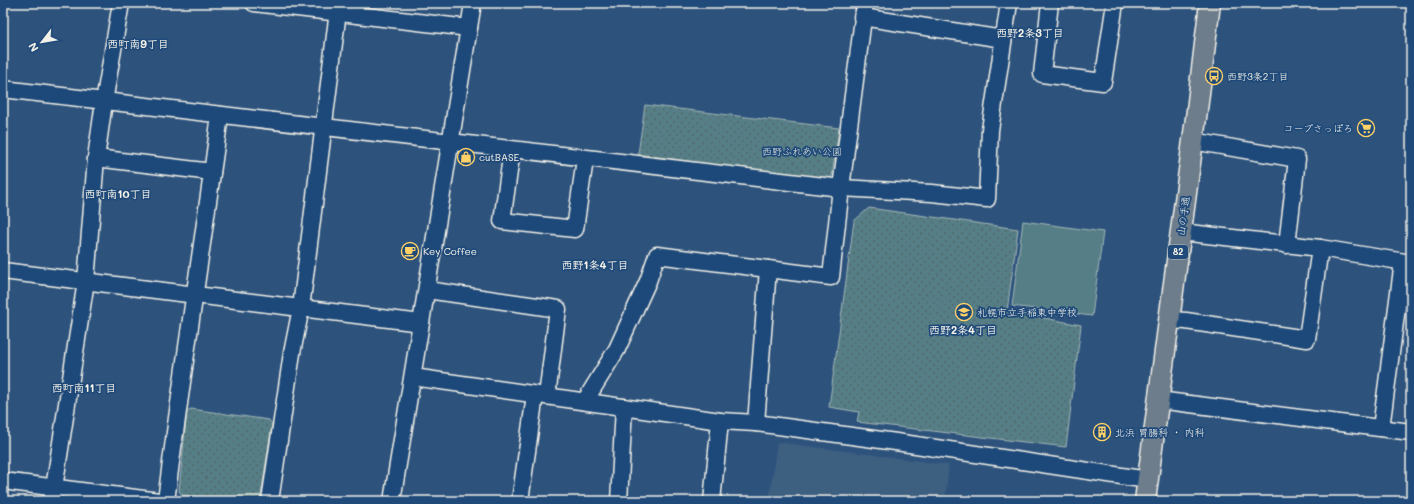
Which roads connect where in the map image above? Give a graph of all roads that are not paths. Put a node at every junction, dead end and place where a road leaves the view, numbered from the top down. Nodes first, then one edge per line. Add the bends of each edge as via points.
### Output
1 (121, 3) edge
2 (254, 3) edge
3 (473, 3) edge
4 (1008, 3) edge
5 (1050, 3) edge
6 (1115, 3) edge
7 (1210, 3) edge
8 (338, 8) edge
9 (864, 10) edge
10 (469, 28) junction
11 (1003, 39) junction
12 (3, 89) edge
13 (104, 102) junction
14 (220, 115) junction
15 (324, 127) junction
16 (1193, 142) junction
17 (450, 143) junction
18 (512, 150) junction
19 (96, 158) junction
20 (585, 158) junction
21 (212, 172) junction
22 (841, 188) junction
23 (1181, 232) junction
24 (1287, 245) junction
25 (1320, 248) junction
26 (1407, 262) edge
27 (768, 269) junction
28 (3, 271) edge
29 (86, 281) junction
30 (427, 290) junction
31 (195, 295) junction
32 (301, 308) junction
33 (1169, 320) junction
34 (421, 323) junction
35 (412, 377) junction
36 (541, 395) junction
37 (1158, 400) junction
38 (586, 402) junction
39 (624, 407) junction
40 (720, 421) junction
41 (756, 423) junction
42 (1381, 428) junction
43 (1411, 432) edge
44 (1148, 480) junction
45 (3, 481) edge
46 (53, 494) edge
47 (159, 501) edge
48 (166, 501) edge
49 (270, 501) edge
50 (392, 501) edge
51 (520, 501) edge
52 (619, 501) edge
53 (712, 501) edge
54 (1145, 501) edge

1 - 13 street
2 - 8 street
3 - 10 street
4 - 11 street
5 - 6 street via 1042,74 1103,82
7 - 16 main road, 山の手通 / 82
8 - 10 street
8 - 15 street
9 - 11 street
9 - 22 street
10 - 17 street
11 - 22 street via 990,130 987,199
12 - 13 street
13 - 14 street
13 - 19 street
14 - 15 street
14 - 21 street
15 - 17 street
15 - 32 street
16 - 23 main road, 山の手通 / 82
16 - 24 street via 1297,159
17 - 18 street
17 - 30 street
18 - 20 street
18 - 20 street via 502,221 553,227 575,229
19 - 21 street
19 - 29 street
20 - 22 street
21 - 31 street
22 - 27 street via 831,277
23 - 24 street
23 - 33 main road, 山の手通 / 82
24 - 25 street
25 - 26 street
25 - 33 street via 1307,339
26 - 42 street
27 - 38 street via 657,255 617,349
27 - 41 street
28 - 29 street
29 - 31 street
29 - 46 street
30 - 34 street
30 - 36 street via 558,309
31 - 32 street
31 - 48 street
32 - 34 street
32 - 49 street
33 - 37 main road, 山の手通 / 82
34 - 35 street
35 - 36 street
35 - 50 street
36 - 38 street
36 - 51 street
37 - 42 street
37 - 44 main road, 山の手通 / 82
38 - 39 street
39 - 40 street
39 - 52 street
40 - 41 street
40 - 53 street
41 - 44 street
42 - 43 street
44 - 54 main road, 山の手通 / 82
45 - 46 street
46 - 47 street

